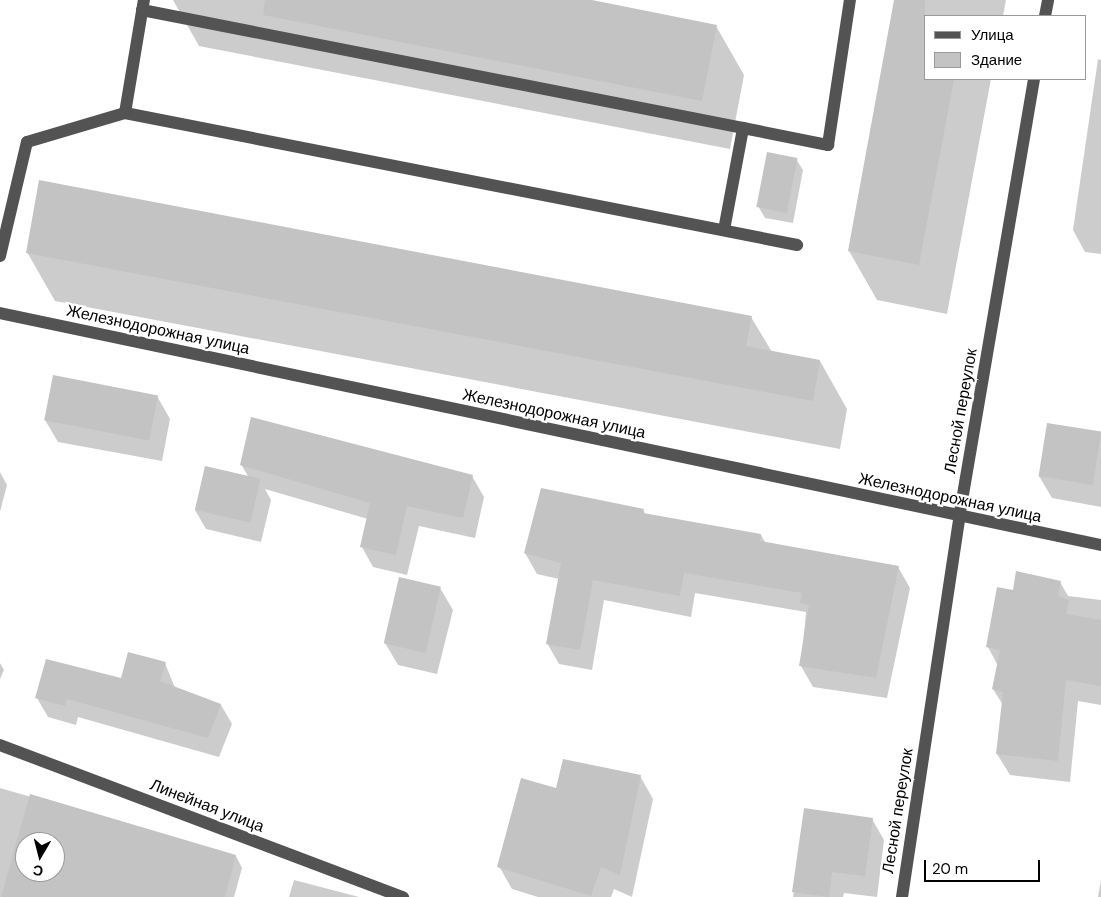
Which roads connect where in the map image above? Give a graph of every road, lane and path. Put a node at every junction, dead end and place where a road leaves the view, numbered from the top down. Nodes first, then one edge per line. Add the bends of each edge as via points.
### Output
1 (850, 0) edge
2 (1048, 0) edge
3 (143, 5) edge
4 (1045, 15) edge
5 (1034, 80) edge
6 (125, 113) junction
7 (743, 128) junction
8 (724, 230) junction
9 (797, 245) dead end
10 (0, 256) edge
11 (0, 313) edge
12 (959, 518) junction
13 (1101, 545) edge
14 (0, 744) edge
15 (403, 897) edge
16 (902, 897) edge

1 - 7 street via 828,145
2 - 4 street
3 - 6 street
3 - 7 street
5 - 12 street, Лесной переулок
6 - 8 street
6 - 10 street via 27,142
7 - 8 street
8 - 9 street
11 - 12 street, Железнодорожная улица
12 - 13 street, Железнодорожная улица
12 - 16 street, Лесной переулок
14 - 15 street, Линейная улица

